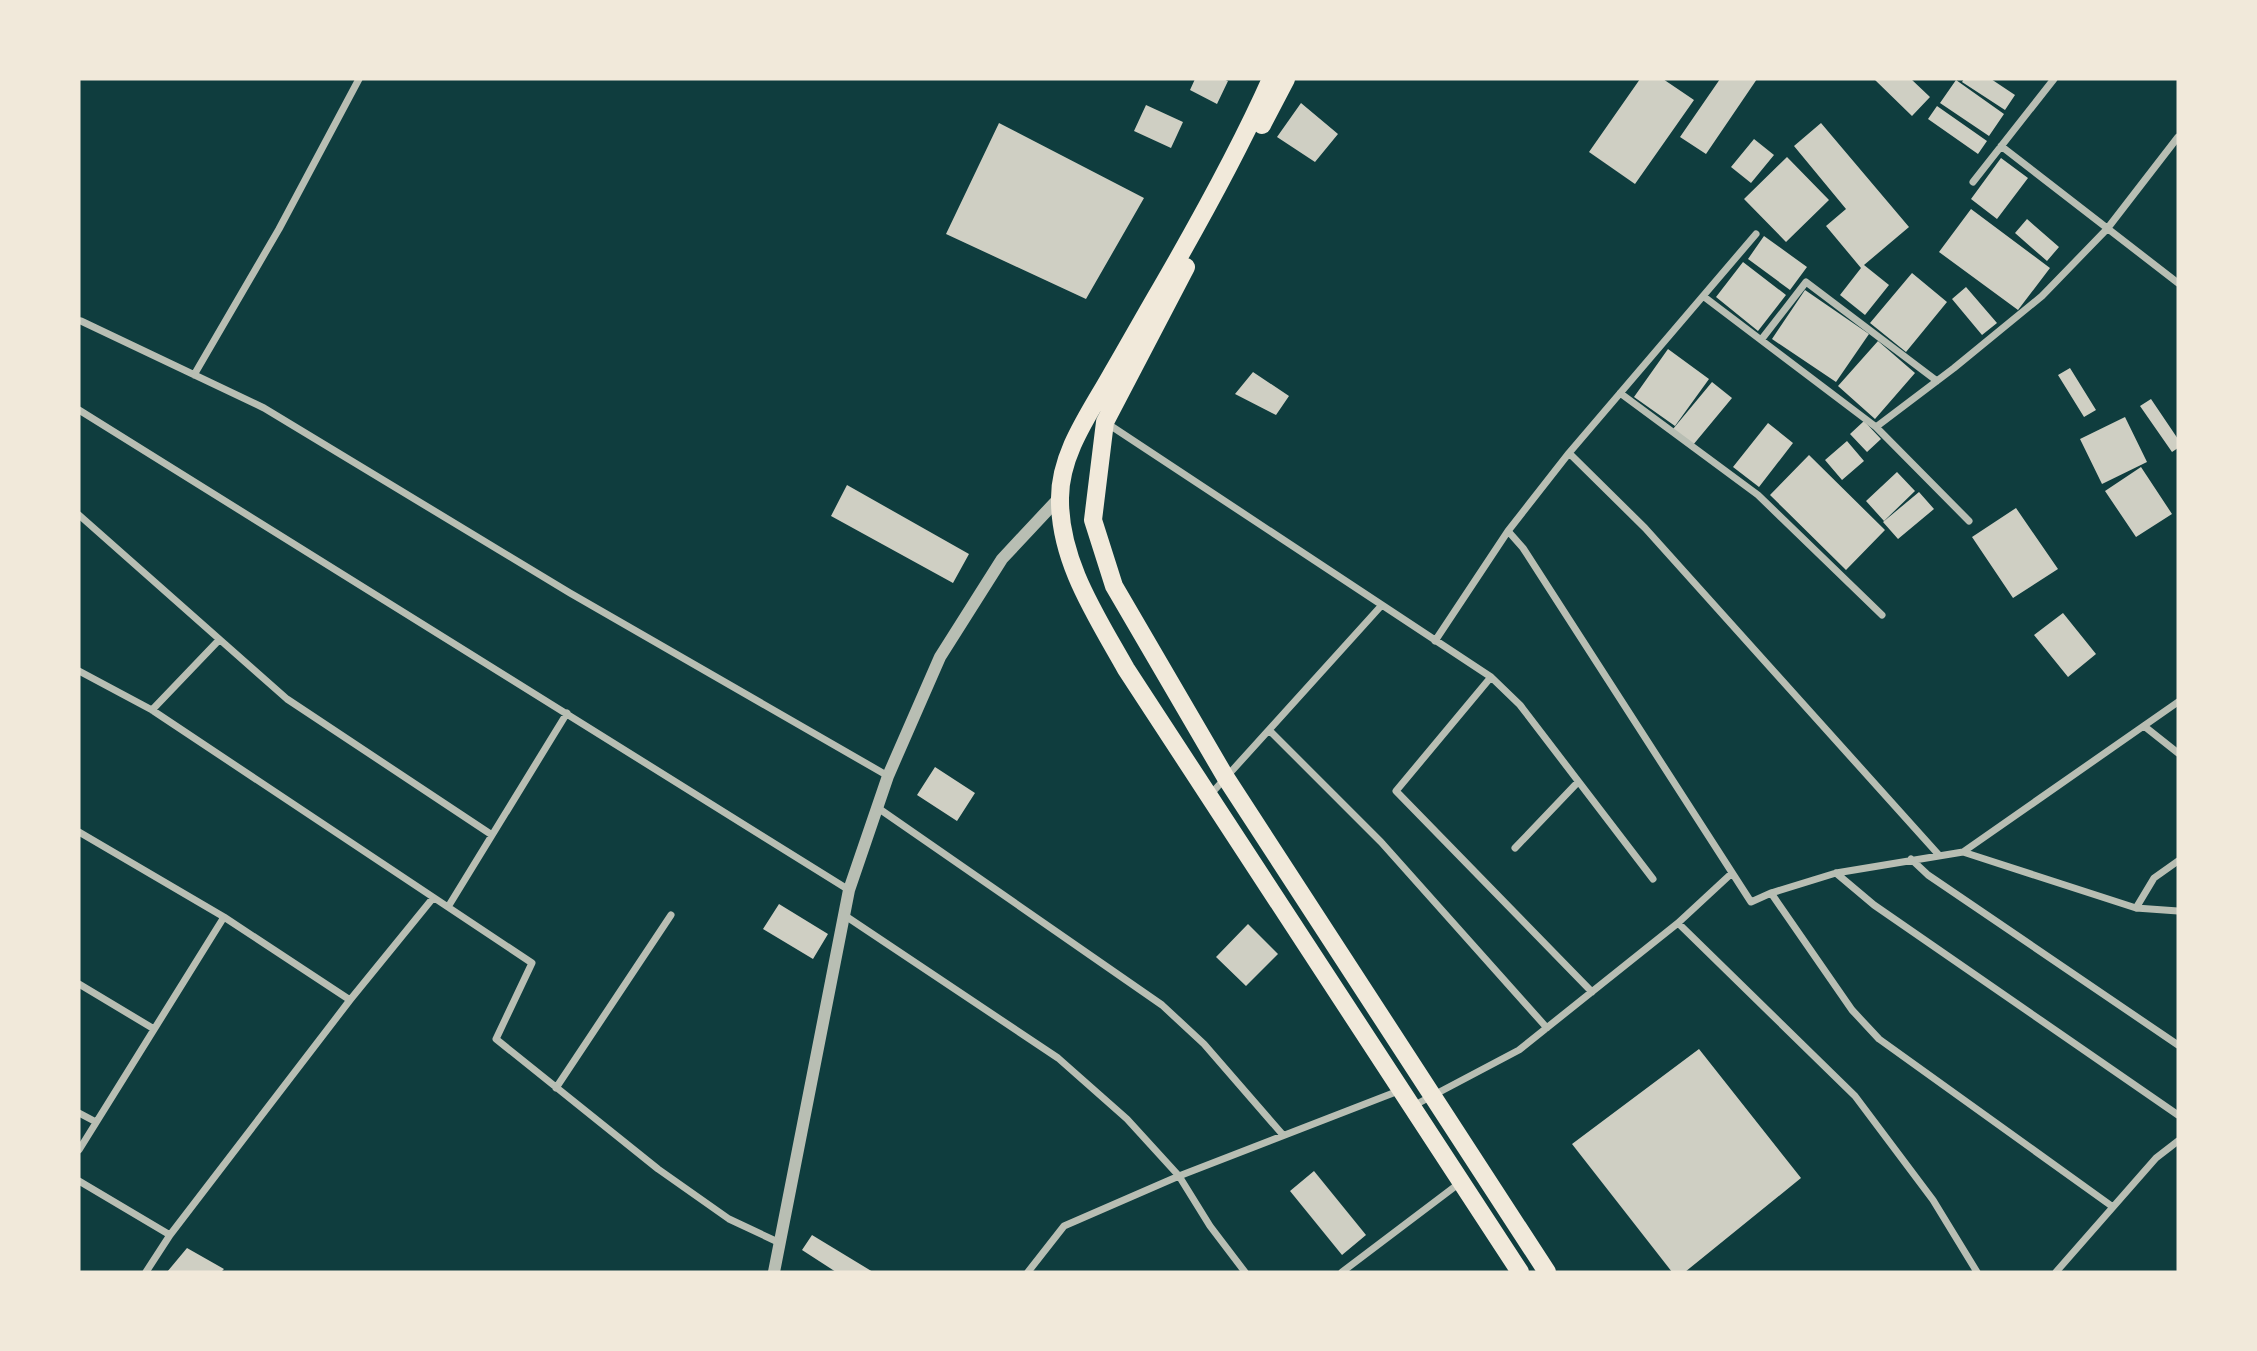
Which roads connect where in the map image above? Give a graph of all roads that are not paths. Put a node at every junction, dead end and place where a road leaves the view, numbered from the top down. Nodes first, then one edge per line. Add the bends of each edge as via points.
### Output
1 (359, 79) edge
2 (1271, 79) edge
3 (1286, 79) edge
4 (2054, 79) edge
5 (2178, 137) edge
6 (2001, 146) junction
7 (1973, 182) dead end
8 (2107, 229) junction
9 (1756, 234) dead end
10 (2178, 283) edge
11 (1703, 296) junction
12 (81, 321) dead end
13 (1762, 340) junction
14 (194, 375) junction
15 (1937, 381) junction
16 (1620, 393) junction
17 (79, 410) edge
18 (1097, 417) junction
19 (1876, 427) junction
20 (1569, 453) junction
21 (1060, 497) junction
22 (79, 515) edge
23 (1969, 521) dead end
24 (1508, 531) junction
25 (1381, 606) junction
26 (1882, 615) dead end
27 (219, 640) junction
28 (1435, 641) junction
29 (79, 671) edge
30 (1491, 677) junction
31 (2178, 702) edge
32 (152, 710) junction
33 (567, 713) junction
34 (2144, 726) junction
35 (1269, 730) junction
36 (2178, 753) edge
37 (888, 776) junction
38 (1226, 778) junction
39 (1578, 782) junction
40 (1210, 796) junction
41 (878, 808) junction
42 (79, 832) edge
43 (492, 835) junction
44 (1515, 848) dead end
45 (1964, 852) junction
46 (1938, 854) junction
47 (1911, 859) junction
48 (2178, 862) edge
49 (1732, 873) junction
50 (1836, 873) junction
51 (1653, 879) dead end
52 (849, 890) junction
53 (1771, 893) junction
54 (433, 898) junction
55 (448, 907) junction
56 (2136, 908) junction
57 (2178, 911) edge
58 (844, 914) junction
59 (671, 915) dead end
60 (224, 917) junction
61 (1678, 923) junction
62 (79, 984) edge
63 (1592, 992) junction
64 (350, 1000) junction
65 (1547, 1028) junction
66 (154, 1029) junction
67 (2178, 1045) edge
68 (556, 1088) junction
69 (1401, 1090) junction
70 (1433, 1096) junction
71 (1412, 1107) junction
72 (79, 1112) edge
73 (2178, 1115) edge
74 (96, 1122) junction
75 (1283, 1136) junction
76 (2178, 1141) edge
77 (79, 1150) edge
78 (1179, 1175) junction
79 (79, 1181) edge
80 (1461, 1182) junction
81 (2113, 1207) junction
82 (170, 1236) junction
83 (780, 1242) junction
84 (146, 1272) edge
85 (774, 1272) edge
86 (1028, 1272) edge
87 (1245, 1272) edge
88 (1342, 1272) edge
89 (1520, 1272) edge
90 (1547, 1272) edge
91 (1978, 1272) edge
92 (2056, 1272) edge

1 - 14 street
2 - 18 main road
3 - 18 main road
4 - 6 street
5 - 8 street
6 - 7 street
6 - 8 street
8 - 10 street
8 - 15 street via 2042,296
9 - 11 street
11 - 13 street
11 - 16 street
12 - 14 street
13 - 15 street via 1806,282
13 - 19 street
14 - 37 street via 264,408 570,593
15 - 19 street
16 - 20 street
16 - 26 street via 1758,495
17 - 33 street
18 - 21 main road via 1066,462
18 - 25 street
18 - 38 main road via 1093,520 1114,586
19 - 23 street
20 - 24 street
20 - 46 street via 1644,528
21 - 37 street via 1002,559 940,657
21 - 40 main road via 1064,536 1078,580 1126,669
22 - 27 street
24 - 28 street
24 - 49 street
25 - 28 street
25 - 35 street
27 - 32 street
27 - 43 street via 287,699
28 - 30 street
29 - 32 street
30 - 39 street via 1520,705
30 - 63 street via 1396,791
31 - 34 street
32 - 54 street
33 - 43 street
33 - 52 street
34 - 36 street
34 - 45 street
35 - 38 street
35 - 65 street via 1381,842
37 - 41 street
38 - 40 street
38 - 70 main road
39 - 44 street
39 - 51 street
40 - 69 main road
41 - 52 street
41 - 75 street via 1162,1005 1204,1044
42 - 60 street
43 - 55 street
45 - 46 street
45 - 56 street
46 - 47 street
47 - 50 street
47 - 67 street
48 - 56 street via 2154,878
49 - 53 street via 1751,902
49 - 61 street
50 - 53 street
50 - 73 street via 1874,905
52 - 58 street
53 - 81 street via 1852,1010 1879,1040
54 - 55 street
54 - 64 street
55 - 68 street via 532,963 496,1039
56 - 57 street
58 - 78 street via 1058,1058 1127,1119
58 - 83 street
59 - 68 street
60 - 64 street
60 - 66 street
61 - 63 street
61 - 91 street via 1855,1096 1933,1200
62 - 66 street
63 - 65 street
64 - 82 street
65 - 70 street via 1519,1050
66 - 74 street
68 - 83 street via 729,1219
69 - 71 main road
69 - 75 street
70 - 71 street
70 - 90 main road
71 - 80 main road
72 - 74 street
74 - 77 street
75 - 78 street
76 - 81 street via 2156,1158
78 - 86 street via 1063,1226
78 - 87 street
79 - 82 street
80 - 88 street
80 - 89 main road
81 - 92 street
82 - 84 street
83 - 85 street

